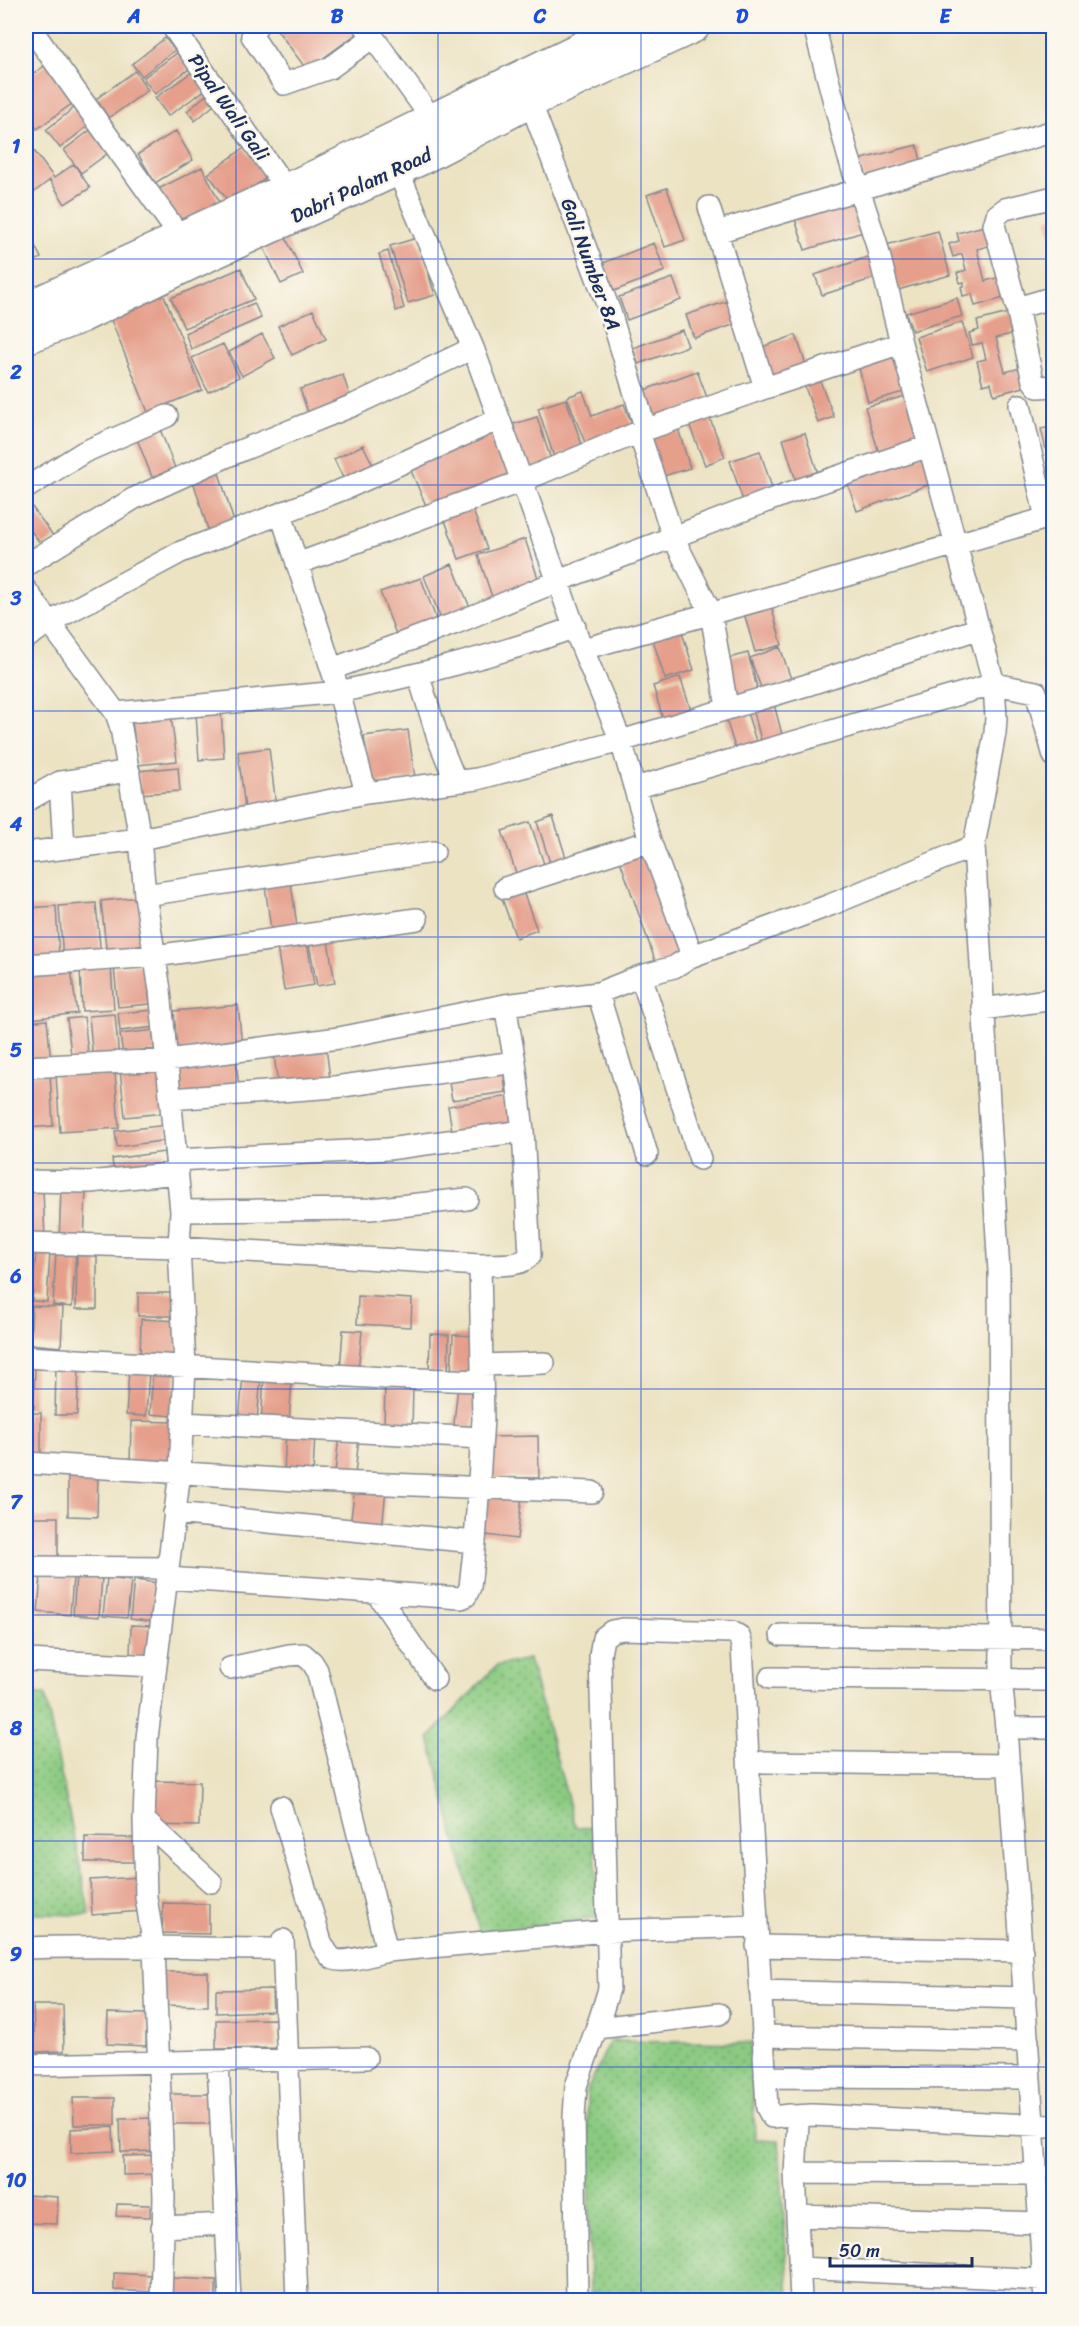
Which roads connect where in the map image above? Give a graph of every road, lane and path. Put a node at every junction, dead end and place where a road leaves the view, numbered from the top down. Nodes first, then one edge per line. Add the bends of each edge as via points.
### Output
1 (29, 26) edge
2 (171, 26) edge
3 (257, 26) edge
4 (628, 26) edge
5 (693, 26) edge
6 (814, 26) edge
7 (369, 31) edge
8 (530, 101) junction
9 (441, 131) junction
10 (1053, 131) edge
11 (391, 156) junction
12 (287, 190) junction
13 (858, 190) junction
14 (1053, 197) edge
15 (709, 207) dead end
16 (717, 232) junction
17 (181, 238) junction
18 (1053, 297) edge
19 (1017, 308) junction
20 (26, 309) edge
21 (26, 338) edge
22 (901, 343) junction
23 (473, 348) junction
24 (1053, 386) edge
25 (765, 388) junction
26 (1020, 405) dead end
27 (167, 416) dead end
28 (499, 419) junction
29 (642, 431) junction
30 (928, 446) junction
31 (522, 481) junction
32 (26, 488) edge
33 (281, 514) junction
34 (1050, 517) edge
35 (673, 537) junction
36 (955, 543) junction
37 (297, 564) junction
38 (26, 565) edge
39 (558, 581) junction
40 (26, 590) edge
41 (711, 613) junction
42 (50, 622) junction
43 (575, 627) junction
44 (977, 629) junction
45 (26, 638) edge
46 (583, 649) junction
47 (332, 669) junction
48 (418, 674) junction
49 (994, 684) junction
50 (339, 692) junction
51 (727, 707) junction
52 (116, 713) junction
53 (621, 741) junction
54 (1053, 756) edge
55 (129, 771) junction
56 (60, 782) junction
57 (456, 782) junction
58 (635, 788) junction
59 (366, 793) junction
60 (26, 801) edge
61 (140, 839) junction
62 (650, 841) junction
63 (974, 846) junction
64 (64, 848) junction
65 (34, 852) dead end
66 (434, 852) dead end
67 (505, 888) dead end
68 (145, 895) junction
69 (417, 919) dead end
70 (155, 956) junction
71 (690, 957) junction
72 (26, 964) edge
73 (641, 976) junction
74 (598, 993) junction
75 (1053, 999) edge
76 (505, 1005) junction
77 (983, 1009) junction
78 (167, 1060) junction
79 (515, 1062) junction
80 (26, 1067) edge
81 (170, 1099) junction
82 (523, 1131) junction
83 (647, 1154) dead end
84 (700, 1159) dead end
85 (177, 1167) junction
86 (26, 1181) edge
87 (467, 1198) dead end
88 (181, 1211) junction
89 (26, 1244) edge
90 (179, 1247) junction
91 (480, 1265) junction
92 (26, 1357) edge
93 (544, 1363) dead end
94 (185, 1366) junction
95 (482, 1373) junction
96 (182, 1423) junction
97 (482, 1438) junction
98 (26, 1463) edge
99 (180, 1472) junction
100 (478, 1489) junction
101 (592, 1492) dead end
102 (174, 1513) junction
103 (475, 1542) junction
104 (26, 1567) edge
105 (168, 1573) junction
106 (376, 1592) junction
107 (781, 1635) dead end
108 (1000, 1638) junction
109 (1053, 1639) edge
110 (26, 1660) edge
111 (156, 1666) junction
112 (230, 1668) dead end
113 (770, 1678) dead end
114 (435, 1679) dead end
115 (1001, 1679) junction
116 (1053, 1680) edge
117 (1006, 1728) junction
118 (1053, 1728) edge
119 (763, 1762) dead end
120 (1009, 1765) junction
121 (281, 1807) dead end
122 (144, 1820) junction
123 (211, 1882) dead end
124 (606, 1931) junction
125 (757, 1936) junction
126 (26, 1948) edge
127 (154, 1948) junction
128 (387, 1951) junction
129 (1022, 1951) junction
130 (760, 1991) junction
131 (1025, 1998) junction
132 (719, 2014) dead end
133 (597, 2028) junction
134 (762, 2036) junction
135 (1028, 2041) junction
136 (366, 2058) dead end
137 (288, 2060) junction
138 (218, 2062) junction
139 (158, 2064) junction
140 (26, 2065) edge
141 (765, 2077) junction
142 (1030, 2078) junction
143 (794, 2116) junction
144 (1043, 2127) edge
145 (795, 2173) junction
146 (1037, 2174) junction
147 (798, 2216) junction
148 (1040, 2223) junction
149 (226, 2224) junction
150 (162, 2227) junction
151 (799, 2268) junction
152 (1045, 2290) edge
153 (160, 2301) edge
154 (230, 2301) edge
155 (297, 2301) edge
156 (577, 2301) edge
157 (801, 2301) edge

1 - 17 street
2 - 12 street, Pipal Wali Gali
3 - 7 street via 252,36 284,84 330,68
4 - 9 main road, Dabri Palam Road
5 - 8 main road, Dabri Palam Road
6 - 13 street
7 - 9 street
8 - 9 main road, Dabri Palam Road
8 - 29 street, Gali Number 8A via 610,312
9 - 11 main road, Dabri Palam Road
10 - 13 street
11 - 12 main road, Dabri Palam Road
11 - 21 main road, Dabri Palam Road via 194,261
11 - 23 street
12 - 17 main road, Dabri Palam Road
13 - 16 street
13 - 22 street via 876,242
14 - 19 street via 1005,209 997,215 994,225
15 - 16 street
16 - 25 street
17 - 20 main road, Dabri Palam Road
18 - 19 street
19 - 24 street via 1033,381 1038,387
22 - 25 street
22 - 30 street
23 - 28 street
23 - 38 street via 354,405 133,499
25 - 29 street
26 - 34 street
27 - 32 street via 84,452
28 - 31 street
28 - 33 street
29 - 31 street
29 - 35 street, Gali Number 8A
30 - 35 street
30 - 36 street
31 - 37 street
31 - 39 street
33 - 37 street
33 - 42 street via 181,552
34 - 36 street
35 - 39 street
35 - 41 street, Gali Number 8A
36 - 41 street
36 - 44 street
37 - 47 street
39 - 43 street
39 - 47 street
40 - 42 street
41 - 46 street
41 - 51 street, Gali Number 8A
42 - 45 street
42 - 52 street
43 - 46 street
43 - 48 street
44 - 49 street
44 - 51 street
46 - 53 street
47 - 50 street
48 - 50 street
48 - 57 street
49 - 54 street via 1036,692
49 - 58 street
49 - 63 street via 995,733
50 - 52 street
50 - 59 street
51 - 53 street
52 - 55 street
53 - 57 street
53 - 58 street
55 - 56 street
55 - 61 street
56 - 60 street
56 - 64 street
57 - 59 street
58 - 62 street
59 - 61 street
61 - 64 street
61 - 68 street
62 - 67 street
62 - 71 street
63 - 71 street
63 - 77 street
64 - 65 street
66 - 68 street
68 - 70 street
69 - 70 street
70 - 72 street
70 - 78 street
71 - 73 street via 674,967
73 - 74 street
73 - 84 street
74 - 76 street
74 - 83 street
75 - 77 street
76 - 78 street via 339,1038
76 - 79 street
77 - 108 street via 999,1272
78 - 80 street
78 - 81 street
79 - 81 street via 335,1086
79 - 82 street
81 - 85 street
82 - 85 street via 388,1149
82 - 91 street via 531,1255 520,1262
85 - 86 street via 90,1182
85 - 88 street
87 - 88 street via 370,1209
88 - 90 street
89 - 90 street
90 - 91 street
90 - 94 street
91 - 95 street
92 - 94 street
93 - 95 street
94 - 95 street via 385,1378
94 - 96 street
95 - 97 street
96 - 97 street
96 - 99 street
97 - 100 street
98 - 99 street
99 - 100 street
99 - 102 street
100 - 101 street
100 - 103 street
102 - 103 street
102 - 105 street
103 - 106 street via 466,1596
104 - 105 street
105 - 106 street
105 - 111 street
106 - 114 street
107 - 108 street
108 - 109 street
108 - 115 street
110 - 111 street
111 - 122 street via 147,1738
112 - 128 street via 303,1654 317,1670
113 - 115 street
115 - 116 street
115 - 117 street
117 - 118 street
117 - 120 street
119 - 120 street
120 - 129 street
121 - 128 street via 326,1952 341,1961
122 - 123 street
122 - 127 street via 146,1897
124 - 125 street
124 - 125 street via 600,1655 603,1638 622,1629 732,1632 739,1636 742,1646
124 - 128 street
124 - 133 street via 609,1989
125 - 129 street
125 - 130 street
126 - 127 street
127 - 137 street via 283,1944
127 - 139 street
129 - 131 street
130 - 131 street
130 - 134 street
131 - 135 street
132 - 133 street
133 - 156 street via 576,2086
134 - 135 street
134 - 141 street
135 - 142 street
136 - 137 street
137 - 138 street
137 - 155 street
138 - 139 street
138 - 149 street
139 - 140 street
139 - 150 street
141 - 142 street
141 - 143 street via 769,2114 777,2118
142 - 144 street
143 - 144 street
143 - 145 street via 798,2123
144 - 146 street
145 - 146 street
145 - 147 street
146 - 148 street
147 - 148 street
147 - 151 street
148 - 152 street
149 - 150 street
149 - 154 street
150 - 153 street
151 - 152 street
151 - 157 street

